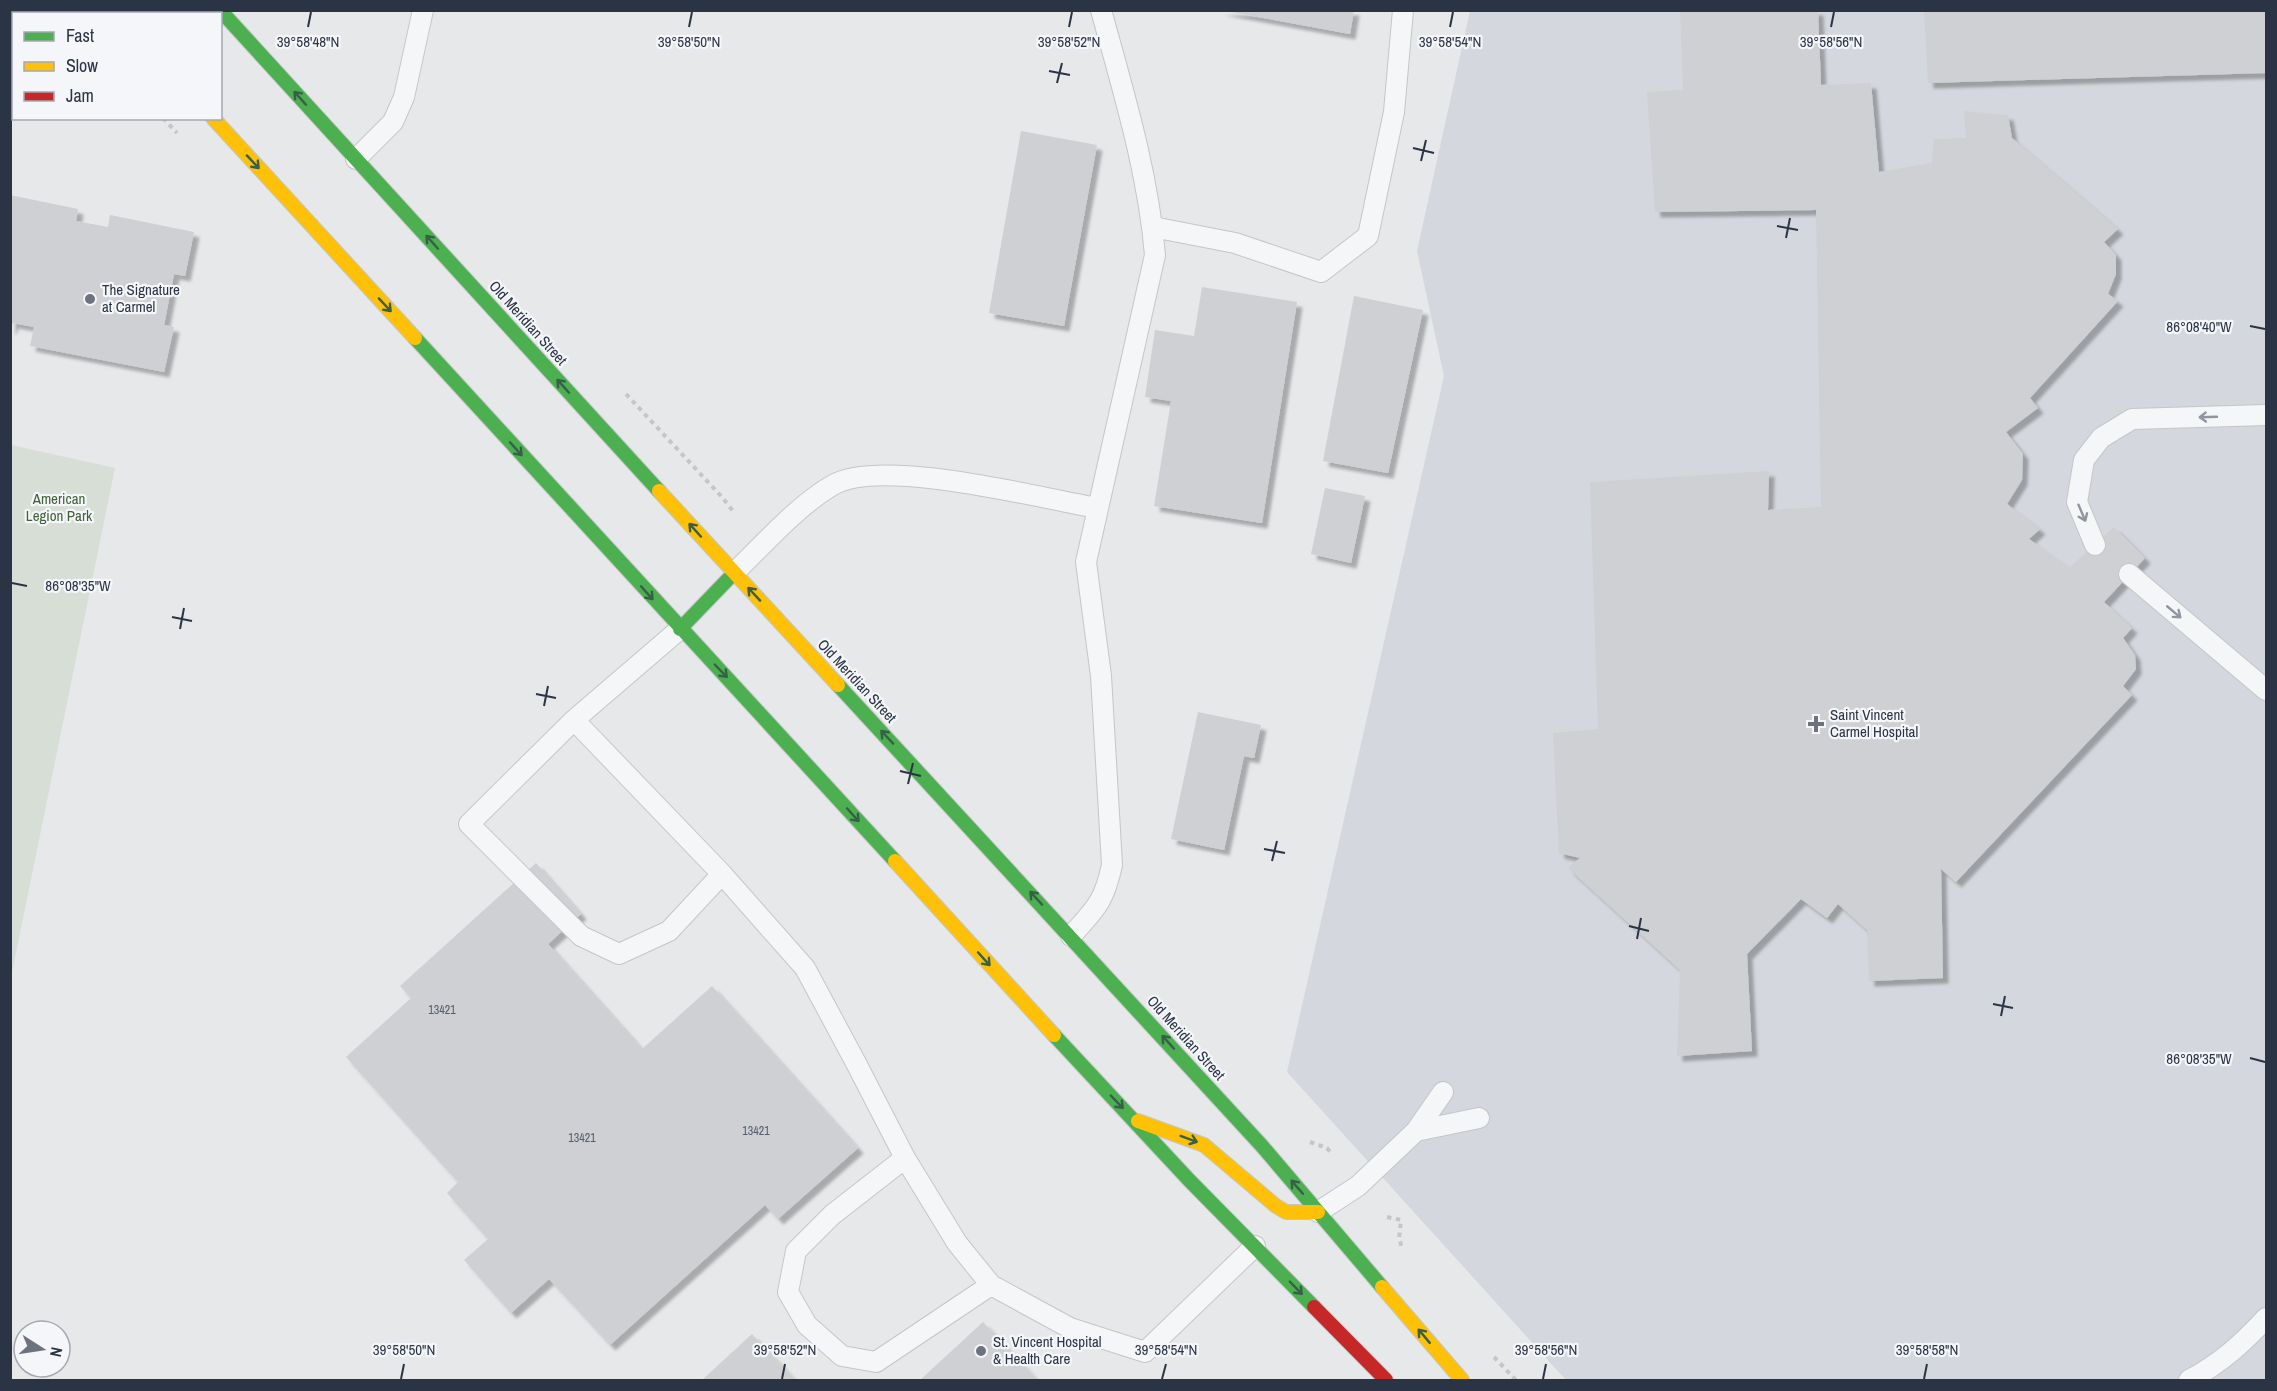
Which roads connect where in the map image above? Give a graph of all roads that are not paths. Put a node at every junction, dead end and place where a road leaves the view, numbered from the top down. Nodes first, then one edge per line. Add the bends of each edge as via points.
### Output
1 (423, 10) edge
2 (1101, 10) edge
3 (1403, 10) edge
4 (222, 12) edge
5 (215, 120) edge
6 (356, 159) junction
7 (1153, 227) junction
8 (2266, 415) edge
9 (1097, 508) junction
10 (2095, 545) dead end
11 (734, 573) junction
12 (2129, 574) dead end
13 (680, 629) junction
14 (2266, 690) edge
15 (574, 720) junction
16 (723, 874) junction
17 (1071, 936) junction
18 (1443, 1092) dead end
19 (1479, 1118) dead end
20 (1134, 1119) junction
21 (1416, 1131) junction
22 (905, 1158) junction
23 (1318, 1212) junction
24 (1255, 1246) junction
25 (991, 1285) junction
26 (2266, 1318) edge
27 (1386, 1380) edge
28 (1462, 1380) edge
29 (2189, 1380) edge

1 - 6 lane via 404,97 393,122
2 - 7 lane via 1134,129
3 - 7 lane via 1394,112 1368,236 1321,272 1235,243
6 -> 4 main road, Old Meridian Street
5 -> 13 main road
11 -> 6 main road, Old Meridian Street
7 - 9 lane via 1155,255
8 -> 10 lane via 2132,419 2101,438 2084,460 2077,502
9 - 11 lane via 932,477 851,478 833,484
9 - 17 lane via 1086,562 1101,676 1112,865 1106,892
11 - 13 main road
17 -> 11 main road, Old Meridian Street
12 -> 14 lane
13 - 15 lane
13 -> 20 main road
15 - 16 lane
15 - 16 lane via 469,824 581,936 619,954 669,931
16 - 22 lane via 805,968
23 -> 17 main road, Old Meridian Street
18 - 21 lane
19 - 21 lane
20 -> 23 main road via 1204,1144 1287,1212
20 - 24 main road
21 - 23 lane via 1358,1186
22 - 25 lane via 957,1243
22 - 25 lane via 832,1215 796,1251 788,1292 807,1326 842,1356 876,1362
28 -> 23 main road, Old Meridian Street
24 - 25 lane via 1145,1352 1070,1328
24 -> 27 main road
26 - 29 lane via 2234,1352

